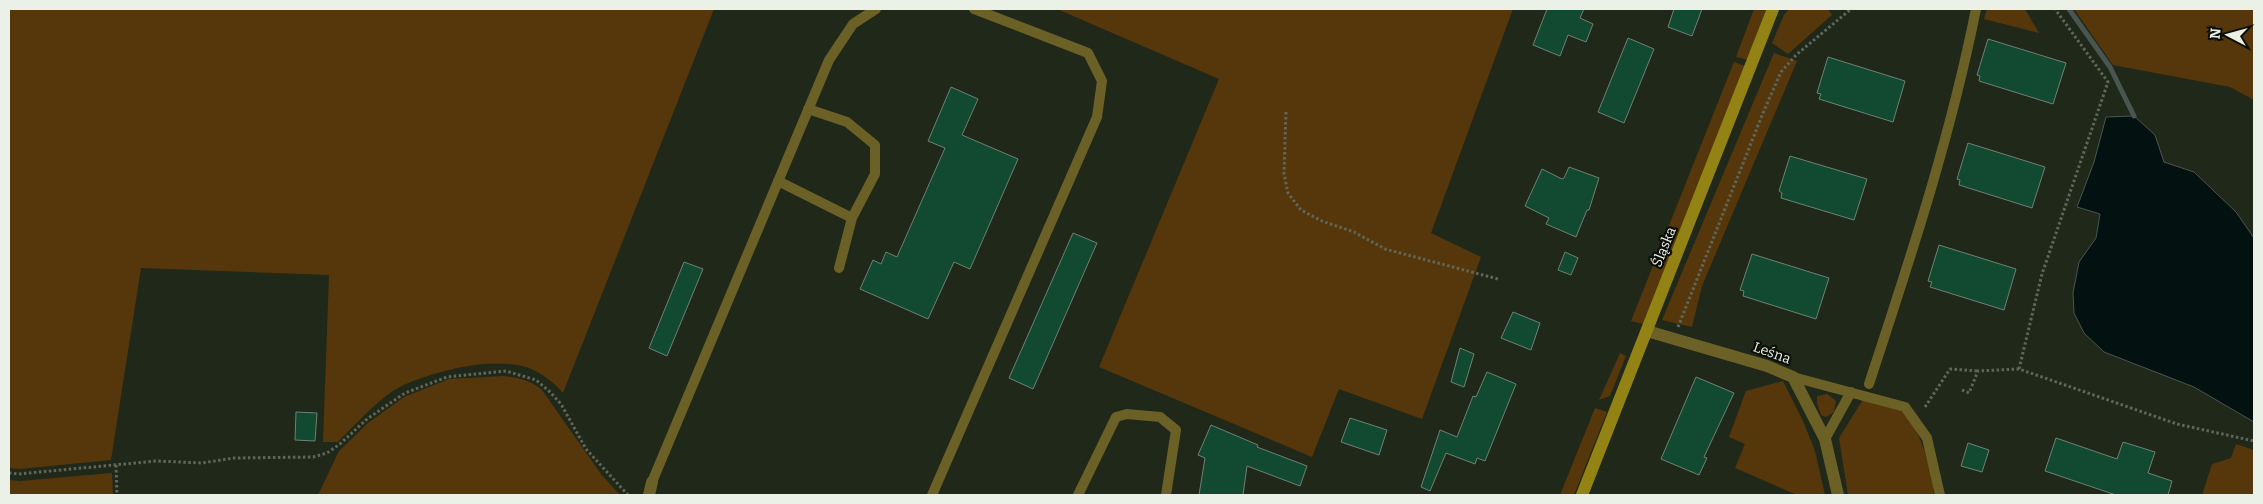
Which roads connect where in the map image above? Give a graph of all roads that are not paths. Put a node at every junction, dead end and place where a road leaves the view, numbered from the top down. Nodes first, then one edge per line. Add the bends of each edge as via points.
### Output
1 (876, 9) edge
2 (974, 9) edge
3 (1773, 9) edge
4 (1976, 9) edge
5 (808, 109) junction
6 (778, 181) junction
7 (852, 218) junction
8 (839, 268) dead end
9 (1647, 331) junction
10 (1793, 377) junction
11 (1869, 384) dead end
12 (1851, 392) junction
13 (1825, 439) junction
14 (652, 482) joint
15 (649, 495) edge
16 (932, 495) edge
17 (1078, 495) edge
18 (1166, 495) edge
19 (1582, 495) edge
20 (1838, 495) edge
21 (1940, 495) edge

1 - 5 lane via 853,24 829,60
2 - 16 lane via 1088,53 1102,81 1097,117
3 - 9 main road, Śląska
4 - 11 lane via 1958,96 1931,194
5 - 6 lane
5 - 7 lane via 847,122 875,145 875,174
6 - 7 lane
6 - 14 lane
7 - 8 lane
9 - 10 street, Leśna via 1767,366
9 - 19 main road, Śląska
10 - 12 lane
10 - 13 street, Leśna
12 - 13 lane
12 - 21 lane via 1905,407 1927,438
13 - 20 street, Leśna
14 - 15 street
17 - 18 lane via 1116,418 1127,414 1160,417 1176,430

